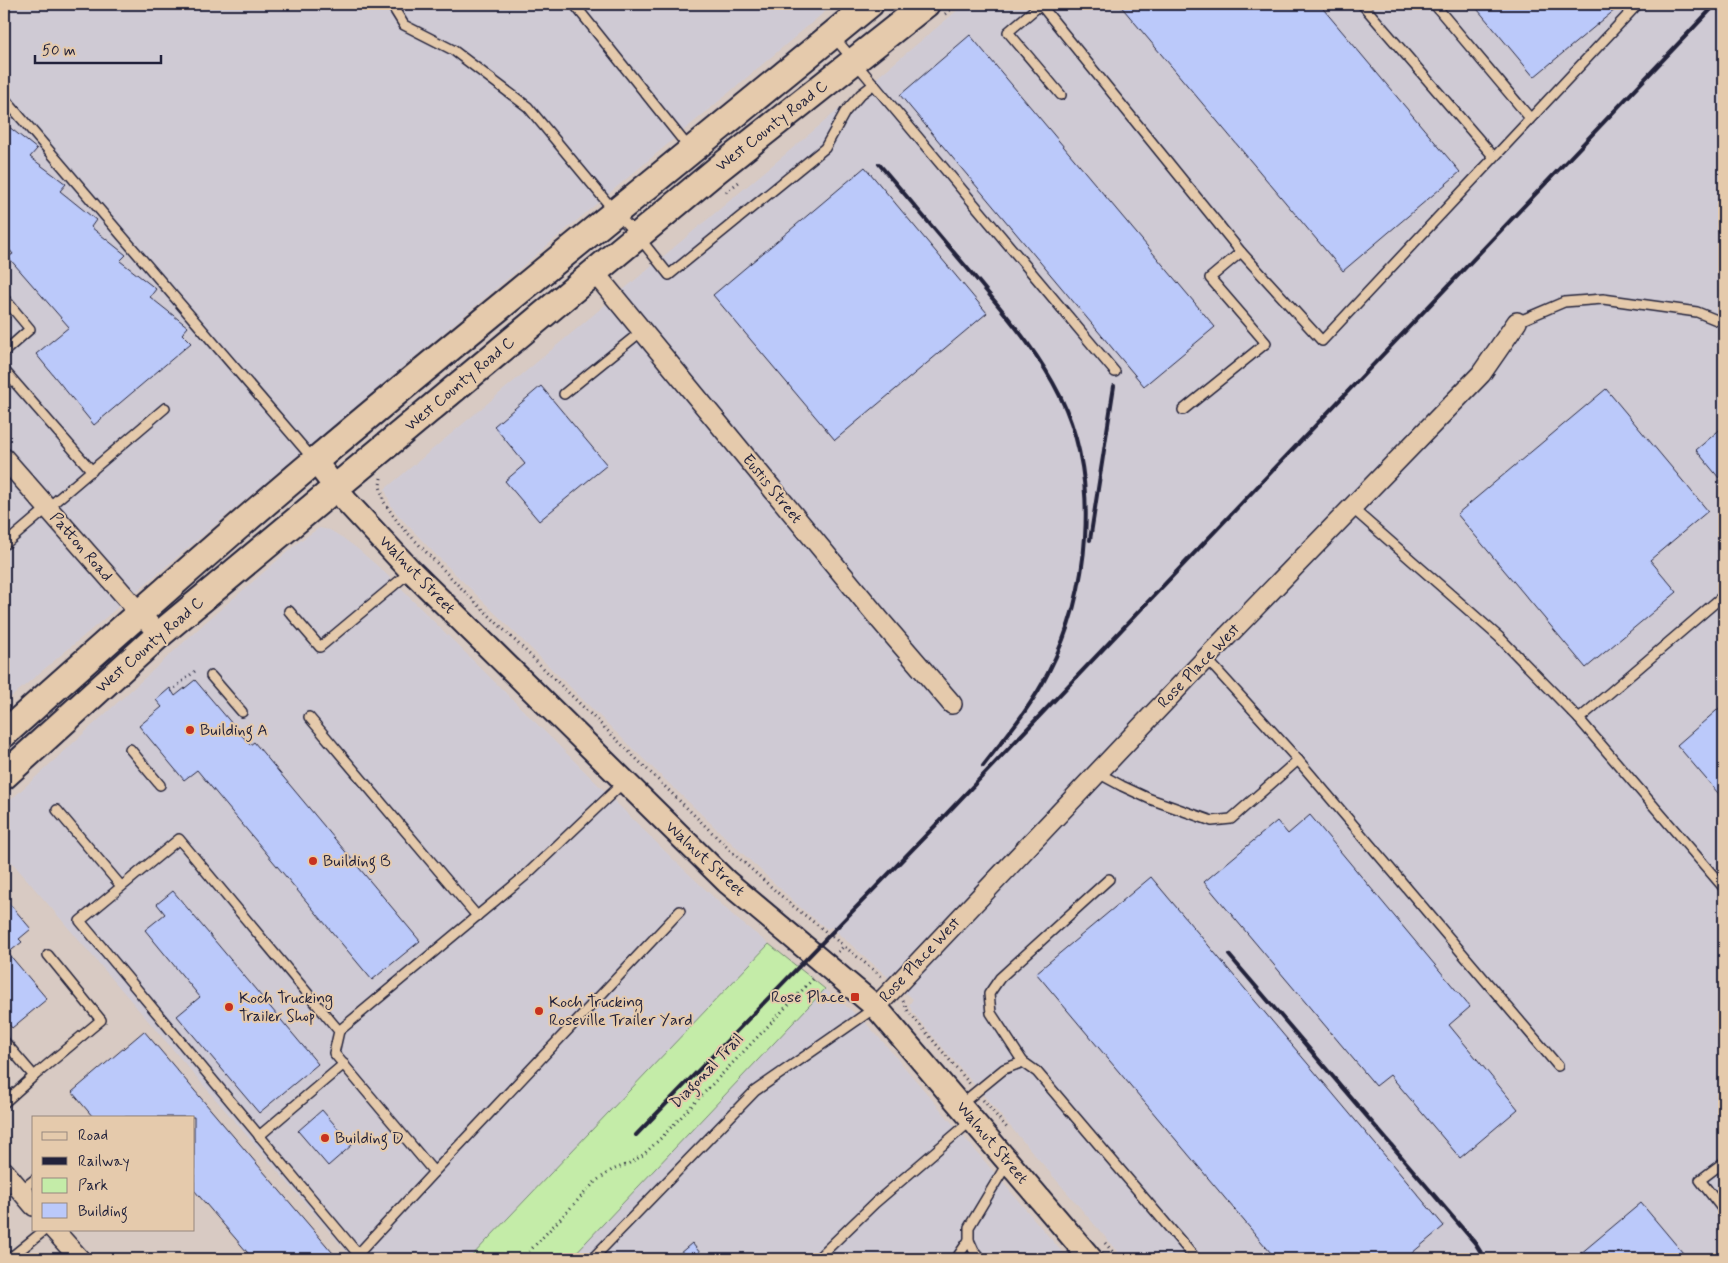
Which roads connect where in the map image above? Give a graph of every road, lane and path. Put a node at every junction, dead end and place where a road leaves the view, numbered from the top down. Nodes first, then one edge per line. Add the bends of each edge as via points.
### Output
1 (390, 4) edge
2 (574, 4) edge
3 (870, 4) edge
4 (926, 4) edge
5 (1040, 4) edge
6 (1362, 4) edge
7 (1434, 4) edge
8 (1638, 4) edge
9 (833, 35) junction
10 (854, 61) junction
11 (874, 84) junction
12 (1061, 95) dead end
13 (4, 98) edge
14 (1530, 118) junction
15 (691, 150) junction
16 (1494, 157) junction
17 (615, 212) junction
18 (638, 236) junction
19 (1241, 252) junction
20 (594, 272) junction
21 (4, 298) edge
22 (1517, 322) joint
23 (1724, 323) edge
24 (642, 330) junction
25 (4, 352) edge
26 (4, 370) edge
27 (1115, 372) dead end
28 (564, 394) dead end
29 (165, 408) dead end
30 (1184, 410) dead end
31 (4, 458) edge
32 (315, 461) junction
33 (92, 471) junction
34 (381, 475) dead end
35 (336, 488) junction
36 (48, 508) junction
37 (1352, 508) junction
38 (4, 545) edge
39 (411, 571) junction
40 (1724, 595) edge
41 (289, 611) dead end
42 (140, 613) junction
43 (159, 636) junction
44 (1206, 658) junction
45 (195, 671) dead end
46 (211, 676) dead end
47 (171, 691) dead end
48 (952, 704) dead end
49 (242, 712) dead end
50 (309, 716) dead end
51 (1579, 719) junction
52 (4, 734) edge
53 (130, 749) dead end
54 (1298, 760) junction
55 (1098, 773) junction
56 (4, 776) edge
57 (625, 782) junction
58 (160, 785) dead end
59 (57, 810) dead end
60 (1109, 879) dead end
61 (122, 886) junction
62 (1724, 888) edge
63 (680, 911) dead end
64 (477, 916) junction
65 (844, 946) dead end
66 (48, 955) dead end
67 (826, 966) junction
68 (876, 1006) junction
69 (339, 1031) junction
70 (4, 1041) edge
71 (1023, 1062) junction
72 (344, 1064) junction
73 (1558, 1066) dead end
74 (34, 1076) junction
75 (4, 1103) edge
76 (966, 1112) junction
77 (259, 1136) junction
78 (1008, 1162) junction
79 (1724, 1162) edge
80 (4, 1171) edge
81 (434, 1172) junction
82 (27, 1185) edge
83 (32, 1200) edge
84 (1724, 1210) edge
85 (45, 1230) edge
86 (54, 1230) edge
87 (969, 1240) junction
88 (4, 1256) edge
89 (8, 1259) edge
90 (80, 1259) edge
91 (522, 1259) edge
92 (592, 1259) edge
93 (817, 1259) edge
94 (956, 1259) edge
95 (981, 1259) edge
96 (1091, 1259) edge
97 (1196, 1259) edge

1 - 17 lane via 404,25 453,50 528,107
2 - 15 lane
3 - 9 main road, West County Road C
4 - 10 main road, West County Road C
5 - 12 lane via 1008,32
5 - 19 lane
6 - 16 lane
7 - 14 lane
8 - 14 lane
9 - 10 lane
9 - 15 main road, West County Road C
10 - 11 lane
10 - 18 main road, West County Road C
11 - 18 lane via 845,112 825,148 669,275
11 - 27 lane
13 - 32 lane
14 - 16 lane
15 - 17 main road, West County Road C
16 - 19 lane via 1322,341
17 - 18 lane
17 - 32 main road, West County Road C
18 - 20 main road, West County Road C
19 - 30 lane via 1210,278 1266,343
20 - 24 street, Eustis Street
20 - 35 main road, West County Road C
21 - 25 lane via 30,329
22 - 23 lane via 1564,302 1603,299 1697,312
22 - 37 street, Rose Place West via 1481,374
24 - 28 lane
24 - 48 street, Eustis Street
26 - 33 lane
29 - 33 lane
31 - 36 street, Patton Road
32 - 35 street, Walnut Street
32 - 42 main road, West County Road C
33 - 36 lane
34 - 65 path via 384,502 399,524 460,587 732,852
35 - 39 street, Walnut Street
35 - 43 main road, West County Road C
36 - 38 lane
36 - 42 street, Patton Road
37 - 44 street, Rose Place West
37 - 51 lane via 1499,637
39 - 41 lane via 320,648
39 - 57 street, Walnut Street
40 - 51 lane
42 - 43 street, Patton Road
42 - 52 main road, West County Road C
43 - 56 main road, West County Road C
44 - 54 lane
44 - 55 street, Rose Place West
45 - 47 path
46 - 49 lane
50 - 64 lane
51 - 62 lane
53 - 58 lane
54 - 55 lane via 1231,818 1212,821 1145,797
54 - 73 lane
55 - 68 street, Rose Place West
57 - 64 lane via 525,876
57 - 67 street, Walnut Street via 727,882
59 - 61 lane
60 - 71 lane via 1000,978 989,994 991,1013
61 - 69 lane via 179,839
61 - 77 lane via 80,921
63 - 81 lane
64 - 69 lane
66 - 74 lane via 101,1020
67 - 68 street, Walnut Street
67 - 91 path, Diagonal Trail via 643,1155 596,1181
68 - 76 street, Walnut Street
68 - 92 lane via 755,1091
69 - 72 lane via 334,1053
70 - 74 lane
71 - 76 lane via 1004,1069
71 - 97 lane via 1037,1072
72 - 77 lane
72 - 81 lane
74 - 75 lane
76 - 78 street, Walnut Street
76 - 93 lane
77 - 81 lane via 358,1254
78 - 87 lane via 969,1227
78 - 96 street, Walnut Street
79 - 84 lane via 1700,1180
80 - 82 street
82 - 83 street
85 - 89 lane
86 - 90 street
87 - 94 lane
87 - 95 lane
88 - 89 lane

